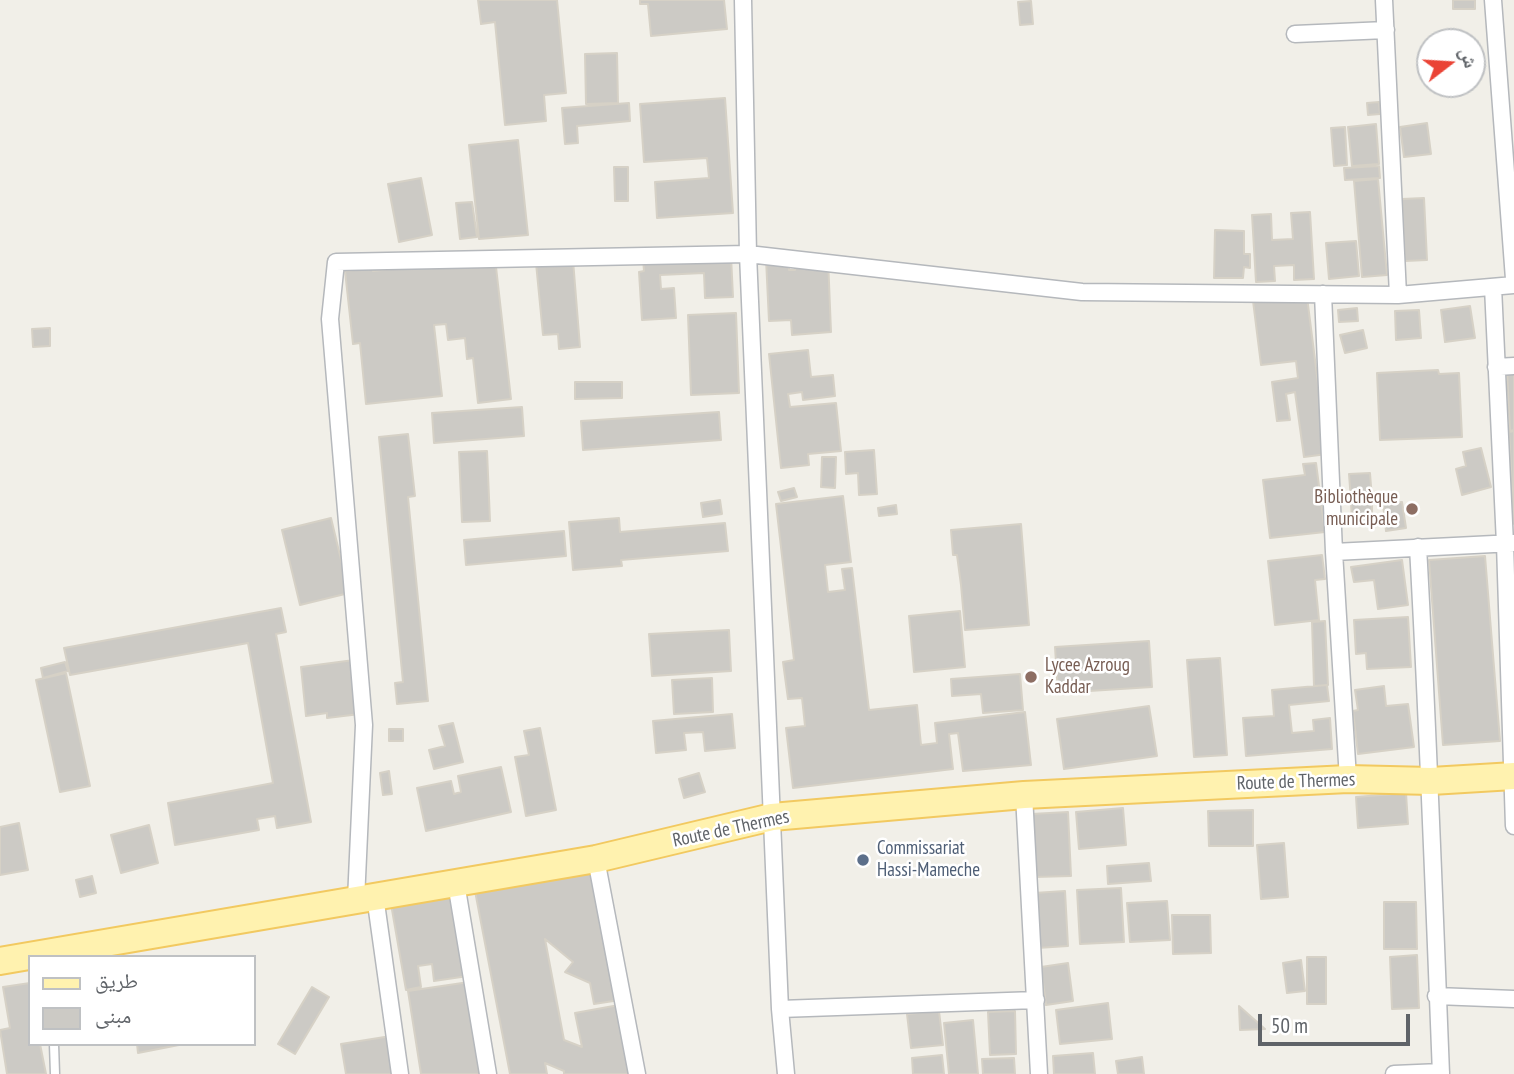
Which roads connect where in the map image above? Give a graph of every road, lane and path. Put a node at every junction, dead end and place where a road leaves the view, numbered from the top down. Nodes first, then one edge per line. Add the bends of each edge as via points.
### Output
1 (743, 0) edge
2 (1384, 0) edge
3 (1493, 0) edge
4 (1386, 30) junction
5 (1295, 34) dead end
6 (748, 254) junction
7 (1514, 279) edge
8 (1514, 285) edge
9 (1493, 287) junction
10 (1322, 294) junction
11 (1398, 295) junction
12 (1514, 366) edge
13 (1496, 367) junction
14 (1509, 543) edge
15 (1418, 547) junction
16 (1334, 552) junction
17 (1513, 776) edge
18 (1349, 779) junction
19 (1431, 781) junction
20 (1024, 795) junction
21 (772, 817) junction
22 (1514, 826) edge
23 (596, 859) junction
24 (456, 883) junction
25 (366, 898) junction
26 (50, 954) edge
27 (28, 957) edge
28 (0, 961) edge
29 (1436, 996) junction
30 (1514, 999) edge
31 (1036, 1000) junction
32 (780, 1009) junction
33 (54, 1046) edge
34 (1441, 1073) edge
35 (55, 1074) edge
36 (400, 1074) edge
37 (488, 1074) edge
38 (637, 1074) edge
39 (786, 1074) edge
40 (1039, 1074) edge
41 (1394, 1074) edge

1 - 6 street
2 - 4 street
3 - 7 street
4 - 5 street
4 - 11 street
6 - 10 street via 1082,292
6 - 21 street
6 - 25 street via 336,262 330,319 364,725
8 - 9 street
9 - 11 street
9 - 13 street
10 - 11 street
10 - 16 street
12 - 13 street
13 - 14 street
14 - 15 street
14 - 17 street
15 - 16 street
15 - 19 street
16 - 18 street
17 - 19 main road, Route de Thermes
17 - 22 street
18 - 19 main road, Route de Thermes
18 - 20 main road, Route de Thermes
19 - 29 street
20 - 21 main road, Route de Thermes
20 - 31 street
21 - 23 main road, Route de Thermes
21 - 32 street
23 - 24 main road, Route de Thermes
23 - 38 street
24 - 25 main road, Route de Thermes
24 - 37 street
25 - 26 main road, Route de Thermes
25 - 36 street
27 - 28 main road, Route de Thermes
29 - 30 street
29 - 34 street
31 - 32 street
31 - 40 street
32 - 39 street
33 - 35 lane
34 - 41 street

